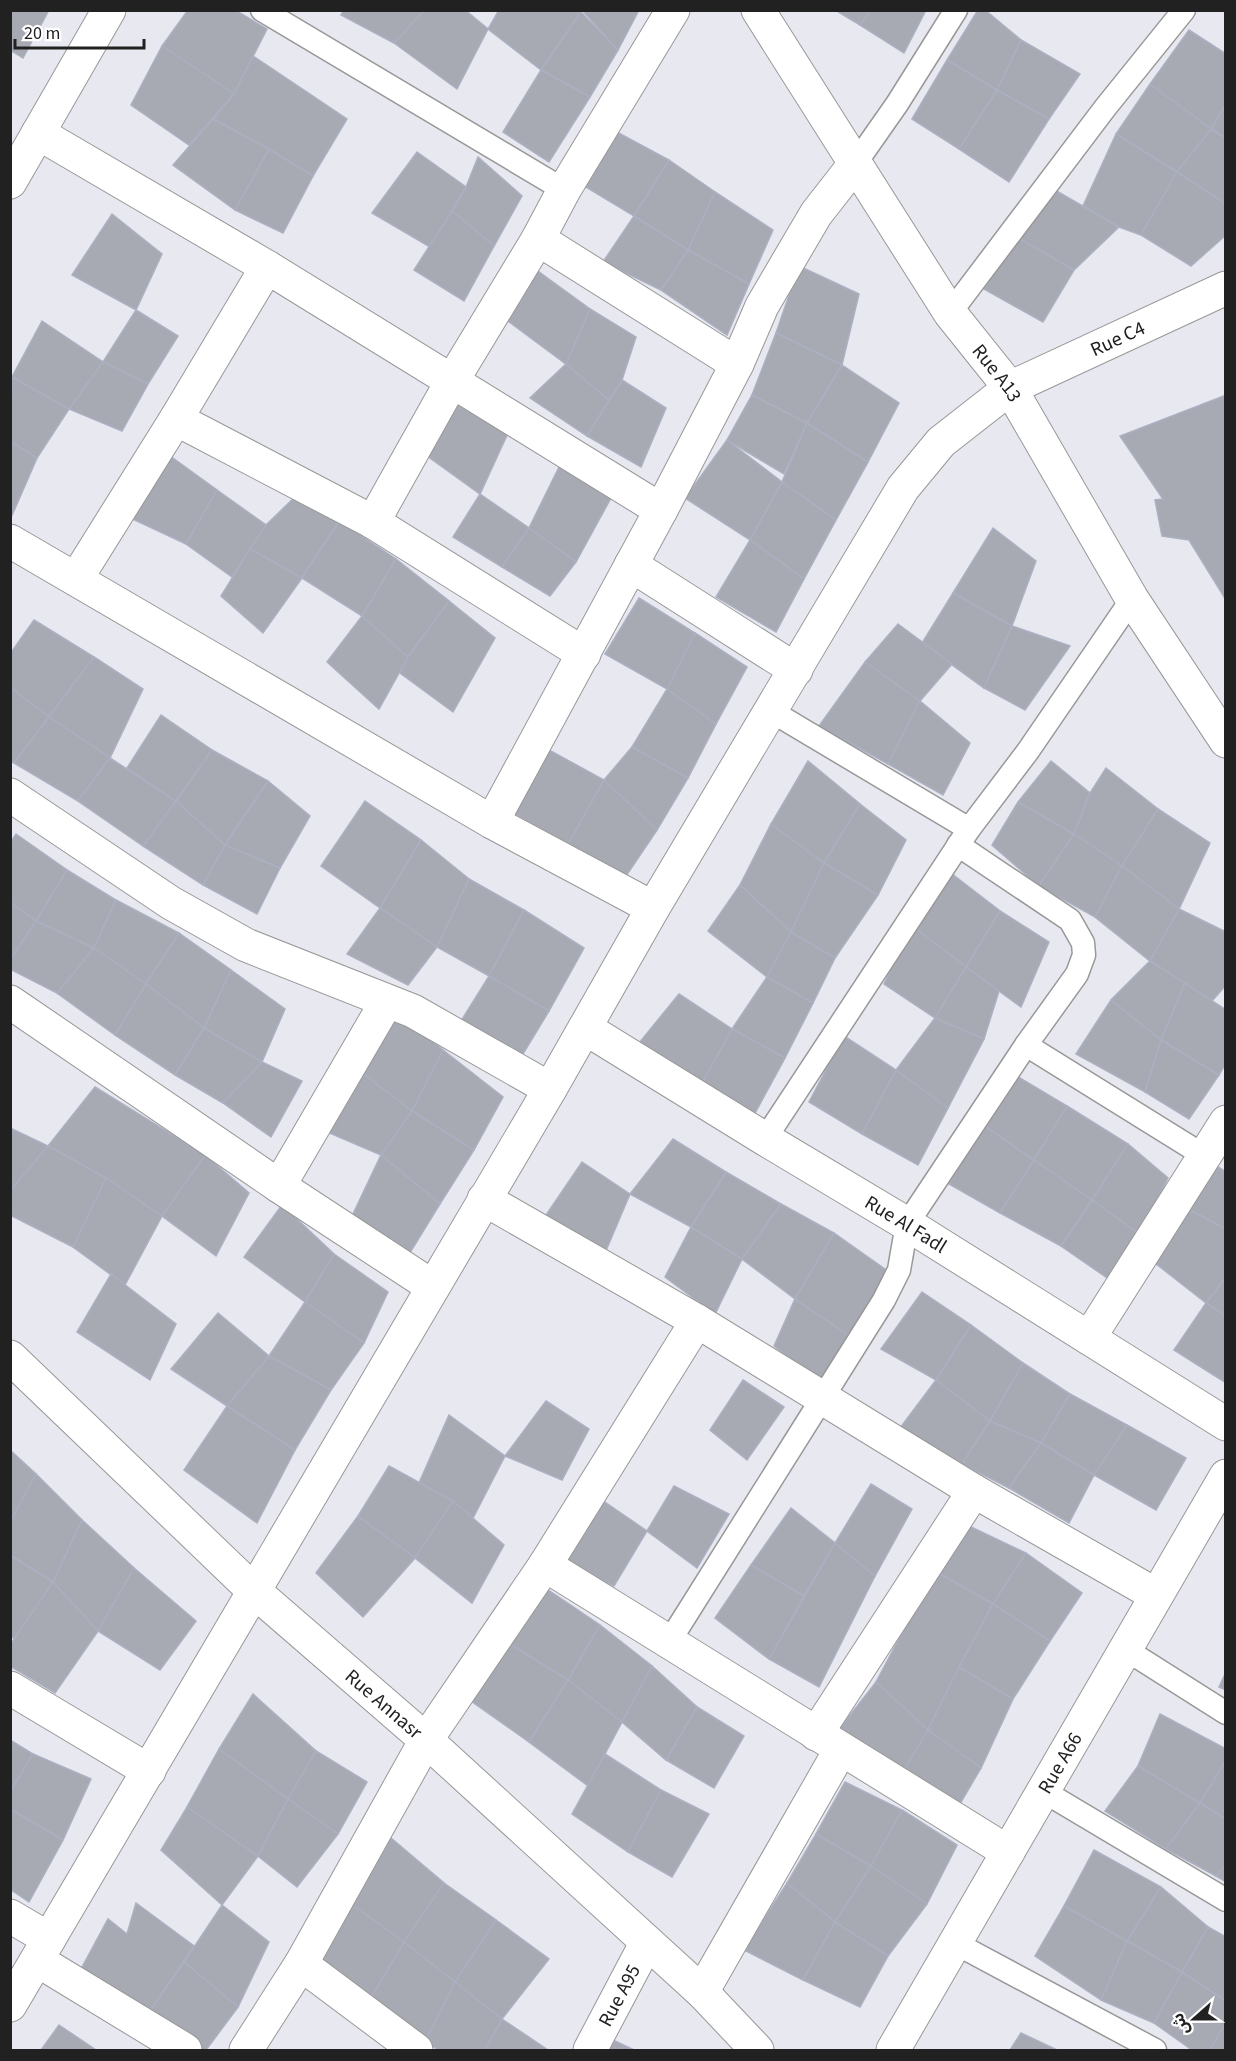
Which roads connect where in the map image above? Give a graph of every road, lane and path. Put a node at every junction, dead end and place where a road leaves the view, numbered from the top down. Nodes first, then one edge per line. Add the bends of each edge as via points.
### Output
1 (109, 10) edge
2 (262, 10) edge
3 (673, 10) edge
4 (758, 10) edge
5 (956, 10) edge
6 (1184, 10) edge
7 (26, 139) edge
8 (855, 164) junction
9 (10, 182) edge
10 (564, 190) junction
11 (538, 239) junction
12 (267, 267) junction
13 (1226, 288) edge
14 (950, 312) junction
15 (737, 364) junction
16 (452, 381) junction
17 (1010, 388) junction
18 (176, 419) junction
19 (661, 510) junction
20 (373, 522) junction
21 (10, 541) edge
22 (631, 565) junction
23 (76, 579) junction
24 (1132, 599) junction
25 (584, 654) junction
26 (796, 670) junction
27 (771, 711) junction
28 (1226, 741) edge
29 (10, 795) edge
30 (492, 822) junction
31 (963, 837) junction
32 (653, 908) junction
33 (387, 1001) junction
34 (10, 1002) edge
35 (585, 1028) junction
36 (1026, 1045) junction
37 (549, 1089) junction
38 (1226, 1122) edge
39 (765, 1139) junction
40 (1203, 1155) junction
41 (279, 1186) junction
42 (484, 1199) junction
43 (907, 1224) junction
44 (433, 1287) junction
45 (697, 1321) junction
46 (1089, 1338) junction
47 (10, 1357) edge
48 (822, 1398) junction
49 (1226, 1424) edge
50 (1226, 1476) edge
51 (974, 1491) junction
52 (545, 1565) junction
53 (254, 1592) junction
54 (1156, 1595) junction
55 (669, 1642) junction
56 (1125, 1649) junction
57 (10, 1689) edge
58 (1226, 1713) edge
59 (426, 1740) junction
60 (829, 1742) junction
61 (149, 1771) junction
62 (1043, 1791) junction
63 (1008, 1852) junction
64 (1226, 1900) edge
65 (10, 1916) edge
66 (647, 1942) junction
67 (955, 1943) junction
68 (43, 1950) junction
69 (300, 1964) junction
70 (702, 1992) junction
71 (10, 2005) edge
72 (399, 2046) edge
73 (185, 2050) edge
74 (246, 2050) edge
75 (590, 2050) edge
76 (757, 2050) edge
77 (893, 2050) edge
78 (1155, 2050) edge

1 - 7 street
2 - 10 lane
3 - 10 street
4 - 8 street, Rue A13
5 - 8 lane
6 - 14 lane
7 - 9 street
7 - 12 street
8 - 14 street, Rue A13
8 - 15 street via 816,214 792,254 762,306
10 - 11 street
11 - 15 street
11 - 16 street
12 - 16 street
12 - 18 street
13 - 17 street, Rue C4
14 - 17 street, Rue A13
15 - 19 street
16 - 19 street
16 - 20 street
17 - 24 street, Rue A13
17 - 26 street, Rue C4 via 941,442 903,488
18 - 20 street
18 - 23 street
19 - 22 street
20 - 25 street
21 - 23 street
22 - 25 street
22 - 26 street
23 - 30 street
24 - 28 street, Rue A13
24 - 31 lane via 1028,751
25 - 30 street
26 - 27 street, Rue C4
27 - 31 lane
27 - 32 street, Rue C4
29 - 33 street via 171,903 246,945
30 - 32 street
31 - 36 lane via 1070,920 1083,943 1084,955 1077,974
31 - 39 lane
32 - 35 street, Rue C4
33 - 37 street via 413,1011
33 - 41 street
34 - 41 street
35 - 37 street, Rue C4
35 - 39 street, Rue Al Fadl
36 - 40 lane
36 - 43 lane
37 - 42 street, Rue C4
38 - 40 street
39 - 43 street, Rue Al Fadl
40 - 46 street
41 - 44 street
42 - 44 street, Rue C4
42 - 45 street
43 - 46 street, Rue Al Fadl
43 - 48 lane via 899,1270
44 - 53 street, Rue C4
45 - 48 street
45 - 52 street
46 - 49 street, Rue Al Fadl
47 - 53 street, Rue Annasr
48 - 51 street
48 - 55 lane
50 - 54 street, Rue A66
51 - 54 street
51 - 60 street
52 - 55 street
52 - 59 street
53 - 59 street, Rue Annasr
53 - 61 street, Rue C4
54 - 56 street, Rue A66
55 - 60 street
56 - 58 lane
56 - 62 street, Rue A66
57 - 61 street
59 - 66 street, Rue Annasr
59 - 69 street
60 - 63 street
60 - 70 street
61 - 68 street, Rue C4
62 - 63 street, Rue A66
62 - 64 lane
63 - 67 street, Rue A66
65 - 68 street
66 - 70 street, Rue Annasr
66 - 75 street, Rue A95
67 - 77 street, Rue A66
67 - 78 lane
68 - 71 street, Rue C4
68 - 73 street
69 - 72 street
69 - 74 street
70 - 76 street, Rue Annasr

